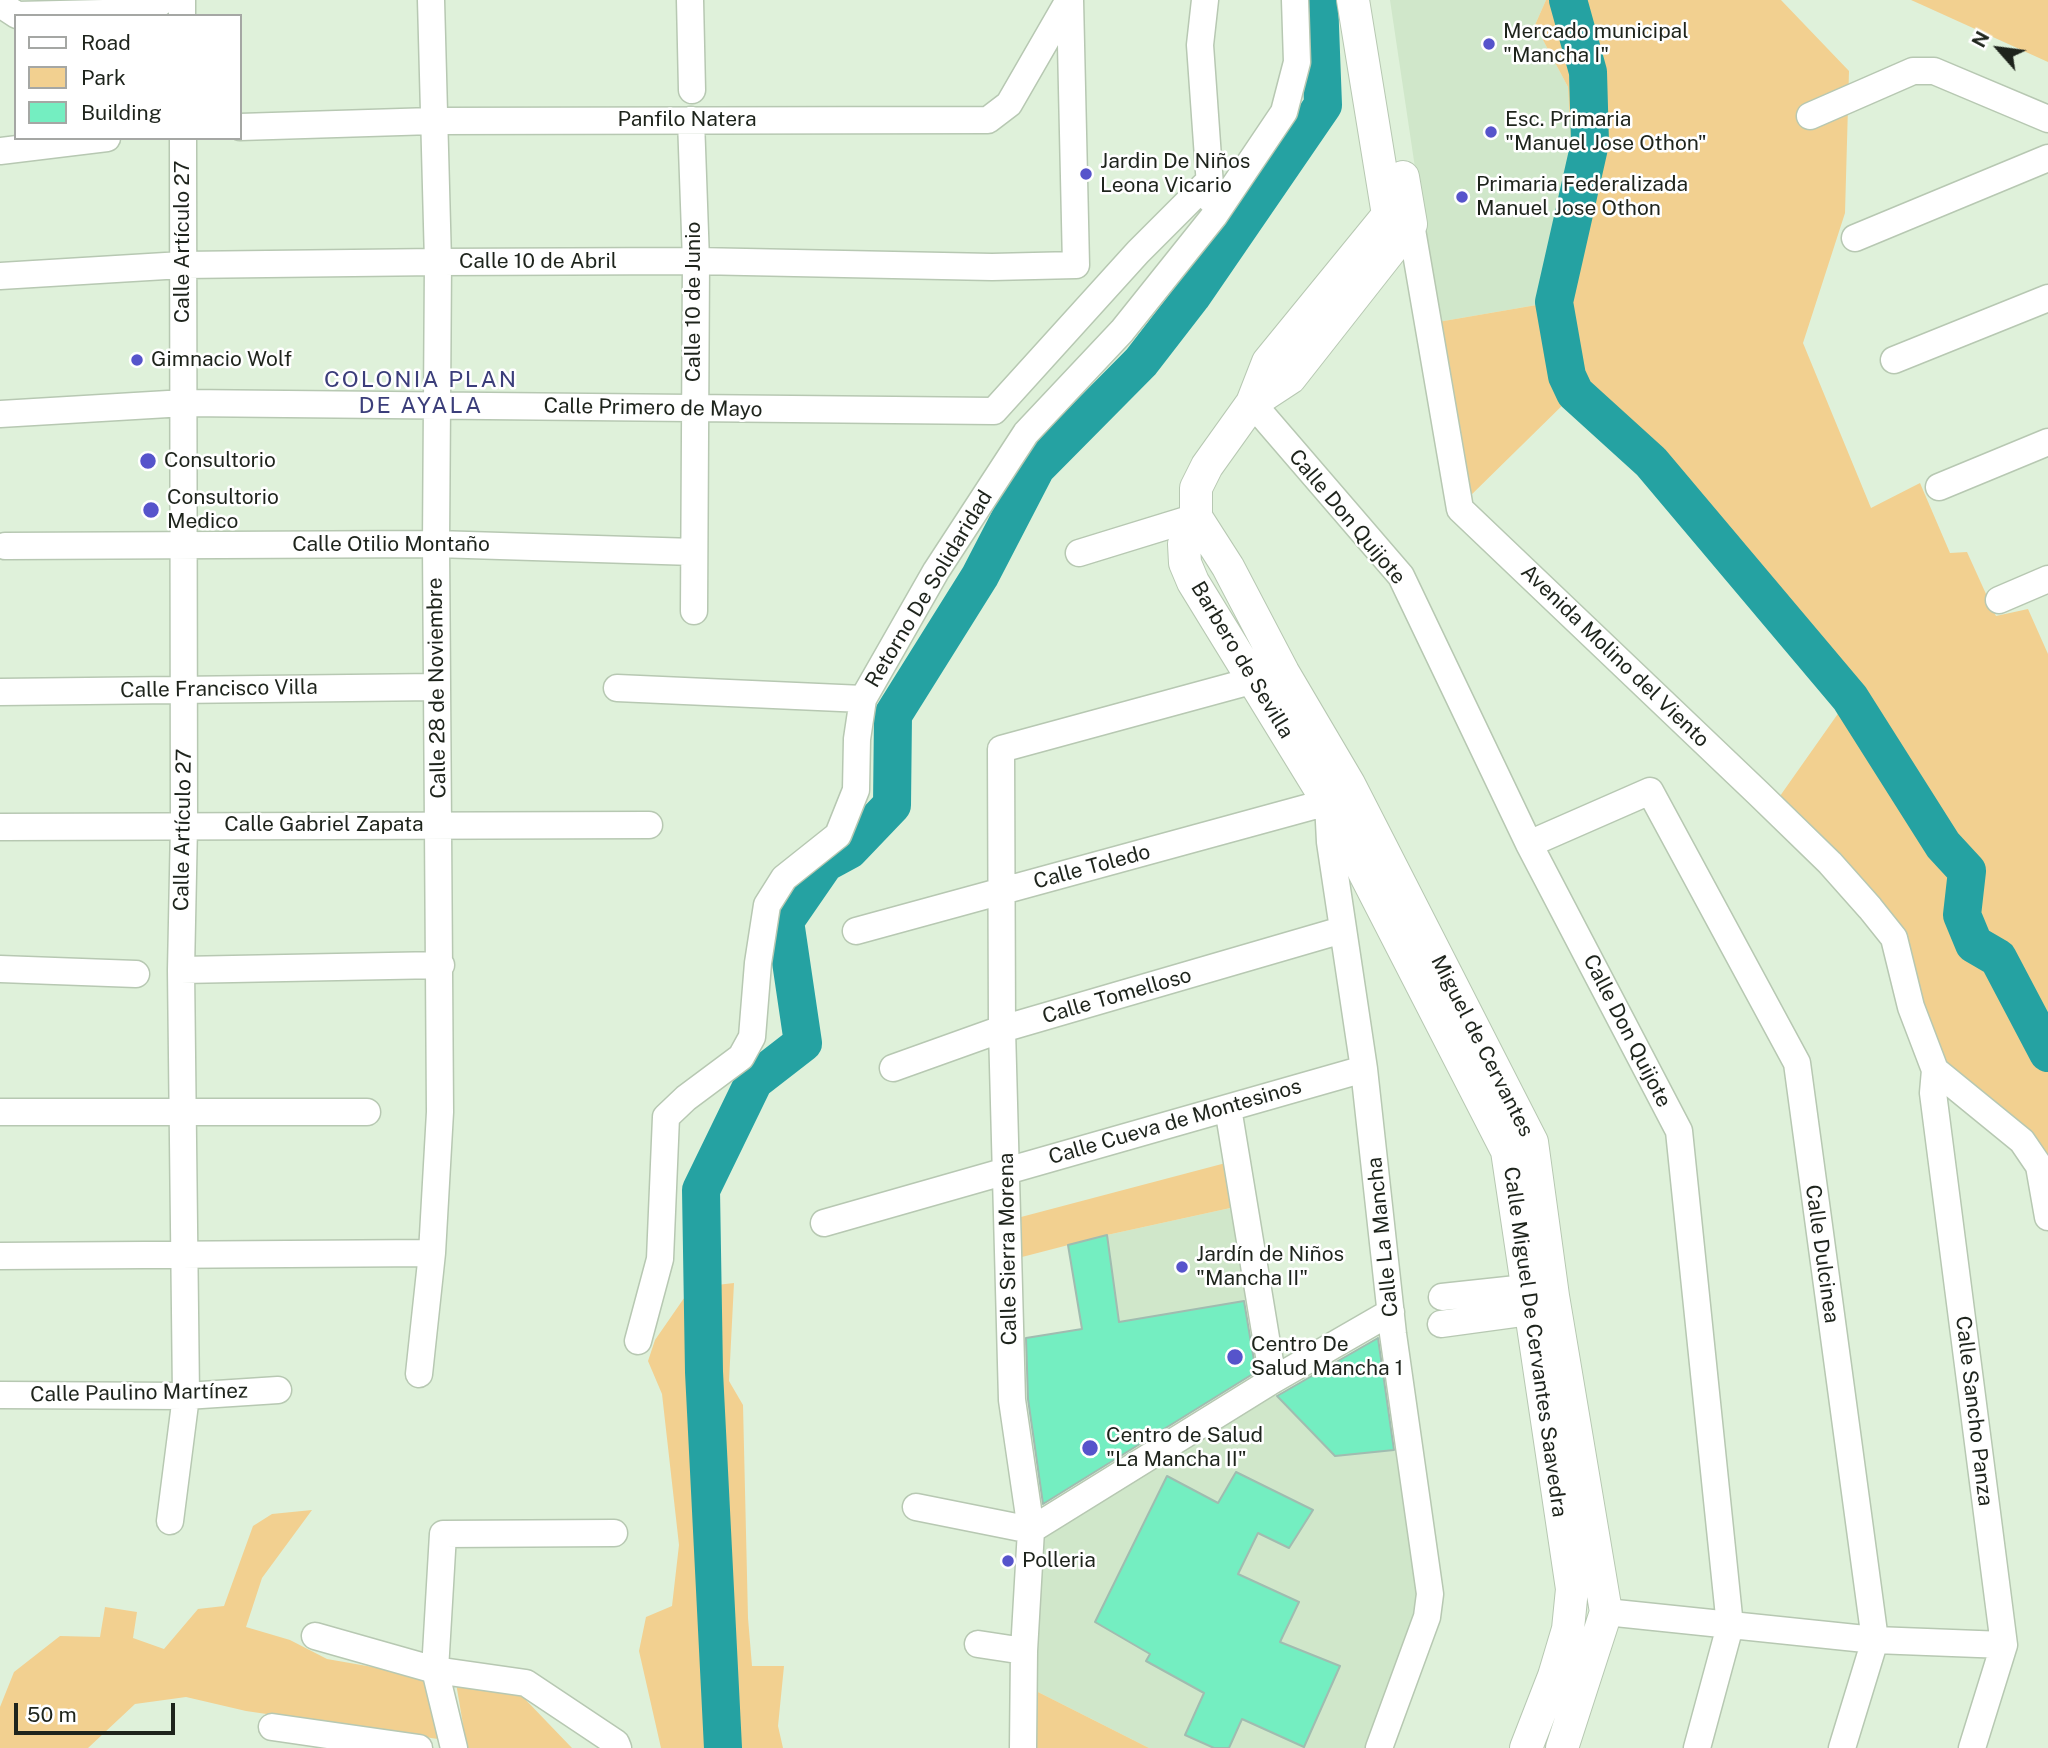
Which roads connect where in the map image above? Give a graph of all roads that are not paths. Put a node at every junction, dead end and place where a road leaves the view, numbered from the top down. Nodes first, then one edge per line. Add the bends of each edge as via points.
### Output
1 (32, 0) edge
2 (164, 0) edge
3 (431, 0) edge
4 (690, 0) edge
5 (1070, 0) edge
6 (1205, 0) edge
7 (1295, 0) edge
8 (1353, 0) edge
9 (1373, 0) edge
10 (0, 4) edge
11 (15, 14) edge
12 (18, 14) edge
13 (60, 14) edge
14 (692, 90) dead end
15 (1810, 116) dead end
16 (2048, 119) edge
17 (691, 120) junction
18 (433, 121) junction
19 (242, 127) edge
20 (91, 140) edge
21 (183, 140) edge
22 (0, 151) edge
23 (2048, 158) edge
24 (1207, 183) junction
25 (1214, 216) junction
26 (1399, 219) junction
27 (1855, 238) dead end
28 (696, 261) junction
29 (438, 262) junction
30 (182, 265) junction
31 (0, 276) edge
32 (2048, 298) edge
33 (1895, 360) dead end
34 (185, 403) junction
35 (1252, 403) junction
36 (436, 406) junction
37 (693, 408) junction
38 (0, 414) edge
39 (2048, 442) edge
40 (1939, 487) dead end
41 (1196, 517) junction
42 (436, 544) junction
43 (184, 545) junction
44 (5, 546) dead end
45 (694, 552) junction
46 (1079, 552) dead end
47 (2048, 579) edge
48 (1999, 600) dead end
49 (694, 611) dead end
50 (1269, 676) junction
51 (437, 687) junction
52 (185, 688) junction
53 (617, 688) dead end
54 (0, 692) edge
55 (863, 699) junction
56 (1328, 803) junction
57 (184, 825) junction
58 (439, 825) junction
59 (649, 825) dead end
60 (0, 827) edge
61 (1529, 844) junction
62 (1001, 892) junction
63 (183, 909) junction
64 (1342, 930) junction
65 (856, 931) dead end
66 (441, 965) junction
67 (0, 969) edge
68 (181, 970) junction
69 (136, 974) dead end
70 (182, 1026) junction
71 (1002, 1029) junction
72 (893, 1068) dead end
73 (1364, 1069) junction
74 (1935, 1070) junction
75 (1228, 1108) junction
76 (0, 1112) edge
77 (367, 1112) dead end
78 (184, 1113) junction
79 (1007, 1168) junction
80 (2048, 1217) edge
81 (824, 1223) dead end
82 (185, 1252) junction
83 (432, 1253) junction
84 (0, 1256) edge
85 (1442, 1297) dead end
86 (1528, 1300) junction
87 (1391, 1312) junction
88 (1441, 1324) dead end
89 (638, 1341) dead end
90 (419, 1374) dead end
91 (1273, 1380) junction
92 (278, 1390) dead end
93 (0, 1395) edge
94 (186, 1395) junction
95 (916, 1507) dead end
96 (170, 1521) dead end
97 (1031, 1530) junction
98 (614, 1533) dead end
99 (1606, 1612) junction
100 (1730, 1626) junction
101 (315, 1636) dead end
102 (1875, 1640) junction
103 (978, 1644) dead end
104 (2004, 1645) junction
105 (1024, 1651) junction
106 (435, 1670) junction
107 (272, 1727) dead end
108 (419, 1748) edge
109 (454, 1748) edge
110 (618, 1748) edge
111 (1023, 1748) edge
112 (1379, 1748) edge
113 (1526, 1748) edge
114 (1562, 1748) edge
115 (1697, 1748) edge
116 (1842, 1748) edge
117 (1972, 1748) edge

1 - 12 street
2 - 13 street via 147,12
3 - 18 street, Calle 28 de Noviembre
4 - 14 street
5 - 17 street, Panfilo Natera via 1009,104 988,120
5 - 28 street, Calle 10 de Abril via 1076,265
6 - 24 street via 1200,45
7 - 25 street, Retorno De Solidaridad via 1297,62 1283,111
8 - 26 main road, Avenida Molino del Viento
9 - 26 main road, Avenida Molino del Viento
10 - 11 street
15 - 16 street via 1913,71 1934,71
17 - 18 street, Panfilo Natera
17 - 28 street, Calle 10 de Junio
18 - 19 street, Panfilo Natera
18 - 29 street, Calle 28 de Noviembre
20 - 22 street
21 - 30 street, Calle Artículo 27
23 - 27 street
24 - 25 street
24 - 37 street, Calle Primero de Mayo via 994,411
25 - 55 street, Retorno De Solidaridad via 1122,331 1026,433 936,571
26 - 35 main road, Barbero de Sevilla via 1268,362
26 - 74 street, Avenida Molino del Viento via 1460,509 1830,863 1870,908 1894,938 1911,1007
28 - 29 street, Calle 10 de Abril
28 - 37 street, Calle 10 de Junio
29 - 30 street, Calle 10 de Abril
29 - 36 street, Calle 28 de Noviembre
30 - 31 street, Calle 10 de Abril
30 - 34 street, Calle Artículo 27
32 - 33 street
34 - 36 street, Calle Primero de Mayo
34 - 38 street, Calle Primero de Mayo
34 - 43 street, Calle Artículo 27
35 - 41 main road, Barbero de Sevilla via 1196,488
35 - 61 street, Calle Don Quijote via 1401,576
36 - 37 street, Calle Primero de Mayo
36 - 42 street, Calle 28 de Noviembre
37 - 45 street, Calle 10 de Junio
39 - 40 street
41 - 46 street
41 - 50 main road, Barbero de Sevilla via 1184,544 1193,582
42 - 43 street, Calle Otilio Montaño
42 - 45 street, Calle Otilio Montaño
42 - 51 street, Calle 28 de Noviembre
43 - 44 street, Calle Otilio Montaño
43 - 52 street, Calle Artículo 27
45 - 49 street, Calle 10 de Junio
47 - 48 street
50 - 56 main road, Barbero de Sevilla
50 - 62 street, Calle Sierra Morena via 1001,749
50 - 99 main road, Miguel de Cervantes via 1349,784 1532,1142
51 - 52 street, Calle Francisco Villa
51 - 58 street, Calle 28 de Noviembre
52 - 54 street, Calle Francisco Villa
52 - 57 street, Calle Artículo 27
53 - 55 street
55 - 89 street, Retorno De Solidaridad via 856,790 838,835 784,878 767,905 752,1037 741,1057 666,1117 660,1259
56 - 62 street, Calle Toledo
56 - 64 street, Calle La Mancha
56 - 86 main road, Calle Miguel De Cervantes Saavedra via 1507,1151
57 - 58 street, Calle Gabriel Zapata
57 - 60 street, Calle Gabriel Zapata
57 - 63 street, Calle Artículo 27
58 - 59 street, Calle Gabriel Zapata
58 - 66 street, Calle 28 de Noviembre
61 - 100 street, Calle Don Quijote via 1679,1131
61 - 102 street, Calle Dulcinea via 1650,791 1797,1063
62 - 65 street, Calle Toledo
62 - 71 street, Calle Sierra Morena
63 - 68 street, Calle Artículo 27
63 - 70 street via 171,930 169,973 171,1015
64 - 71 street, Calle Tomelloso
64 - 73 street, Calle La Mancha
66 - 68 street
66 - 83 street, Calle 28 de Noviembre via 440,1112
67 - 69 street
68 - 70 street, Calle Artículo 27
70 - 78 street, Calle Artículo 27
71 - 72 street, Calle Tomelloso
71 - 79 street, Calle Sierra Morena
73 - 75 street, Calle Cueva de Montesinos
73 - 87 street, Calle La Mancha
74 - 80 street, Avenida Molino del Viento via 2022,1141 2039,1166
74 - 104 street, Calle Sancho Panza via 1933,1093
75 - 79 street, Calle Cueva de Montesinos
75 - 91 street
76 - 78 street
77 - 78 street
78 - 82 street, Calle Artículo 27
79 - 81 street, Calle Cueva de Montesinos
79 - 97 street, Calle Sierra Morena via 1012,1400
82 - 83 street
82 - 84 street
82 - 94 street, Calle Artículo 27
83 - 90 street, Calle 28 de Noviembre
85 - 86 street
86 - 88 street
86 - 113 main road, Calle Miguel De Cervantes Saavedra via 1572,1589 1568,1629 1555,1676
87 - 91 street
87 - 112 street, Calle La Mancha via 1430,1604
91 - 97 street
92 - 94 street, Calle Paulino Martínez
93 - 94 street, Calle Paulino Martínez
94 - 96 street, Calle Artículo 27
95 - 97 street
97 - 105 street, Calle Sierra Morena
98 - 106 street via 443,1534
99 - 100 street
99 - 114 main road, Miguel de Cervantes
100 - 102 street
100 - 115 street, Calle Don Quijote
101 - 106 street
102 - 104 street
102 - 116 street, Calle Dulcinea
103 - 105 street
104 - 117 street, Calle Sancho Panza
105 - 111 street, Calle Sierra Morena
106 - 109 street
106 - 110 street via 526,1683
107 - 108 street

